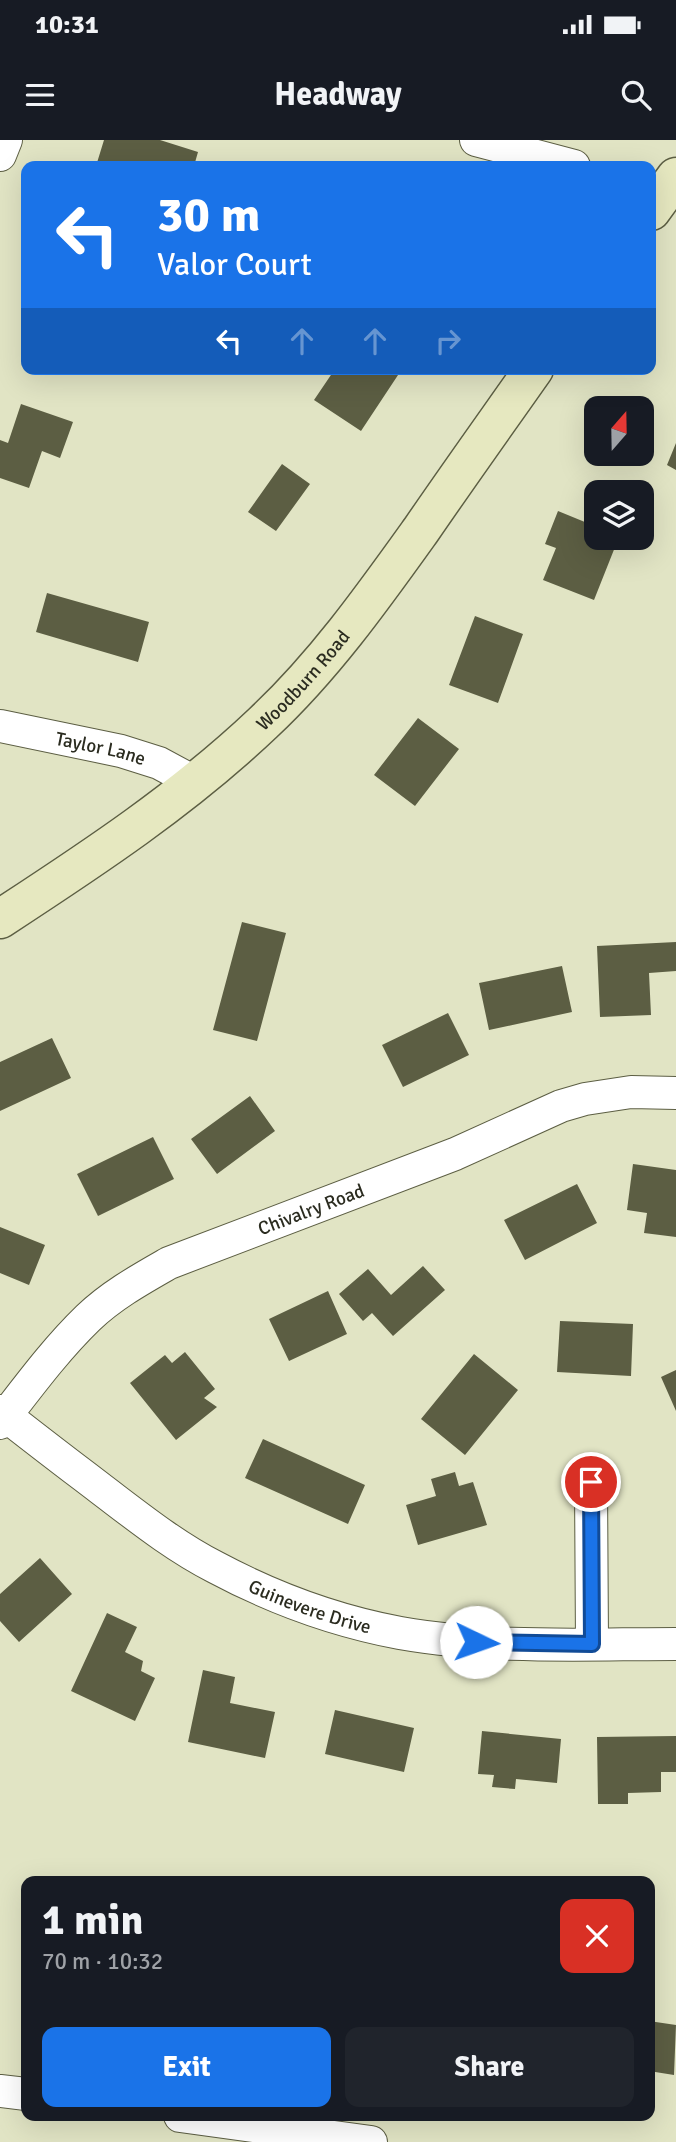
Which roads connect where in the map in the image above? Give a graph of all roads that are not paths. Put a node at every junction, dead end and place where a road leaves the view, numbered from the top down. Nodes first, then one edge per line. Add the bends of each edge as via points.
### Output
1 (6, 140) edge
2 (476, 140) edge
3 (0, 155) edge
4 (555, 161) edge
5 (530, 375) edge
6 (0, 726) edge
7 (196, 783) junction
8 (0, 919) edge
9 (676, 1093) edge
10 (2, 1417) edge
11 (591, 1482) dead end
12 (592, 1644) junction
13 (676, 1644) edge
14 (0, 2091) edge
15 (21, 2093) edge
16 (217, 2121) edge
17 (371, 2142) edge

1 - 3 street
2 - 4 street
5 - 7 street, Woodburn Road via 379,590 320,663 265,722
6 - 7 street, Taylor Lane via 121,751 159,763
7 - 8 street, Woodburn Road via 114,845
9 - 10 street, Chivalry Road via 631,1092 561,1107 454,1154 169,1263 89,1317
10 - 12 street, Guinevere Drive via 156,1532 214,1567 272,1594 332,1616 400,1633 490,1643
11 - 12 street
12 - 13 street, Guinevere Drive
14 - 15 street
16 - 17 street

